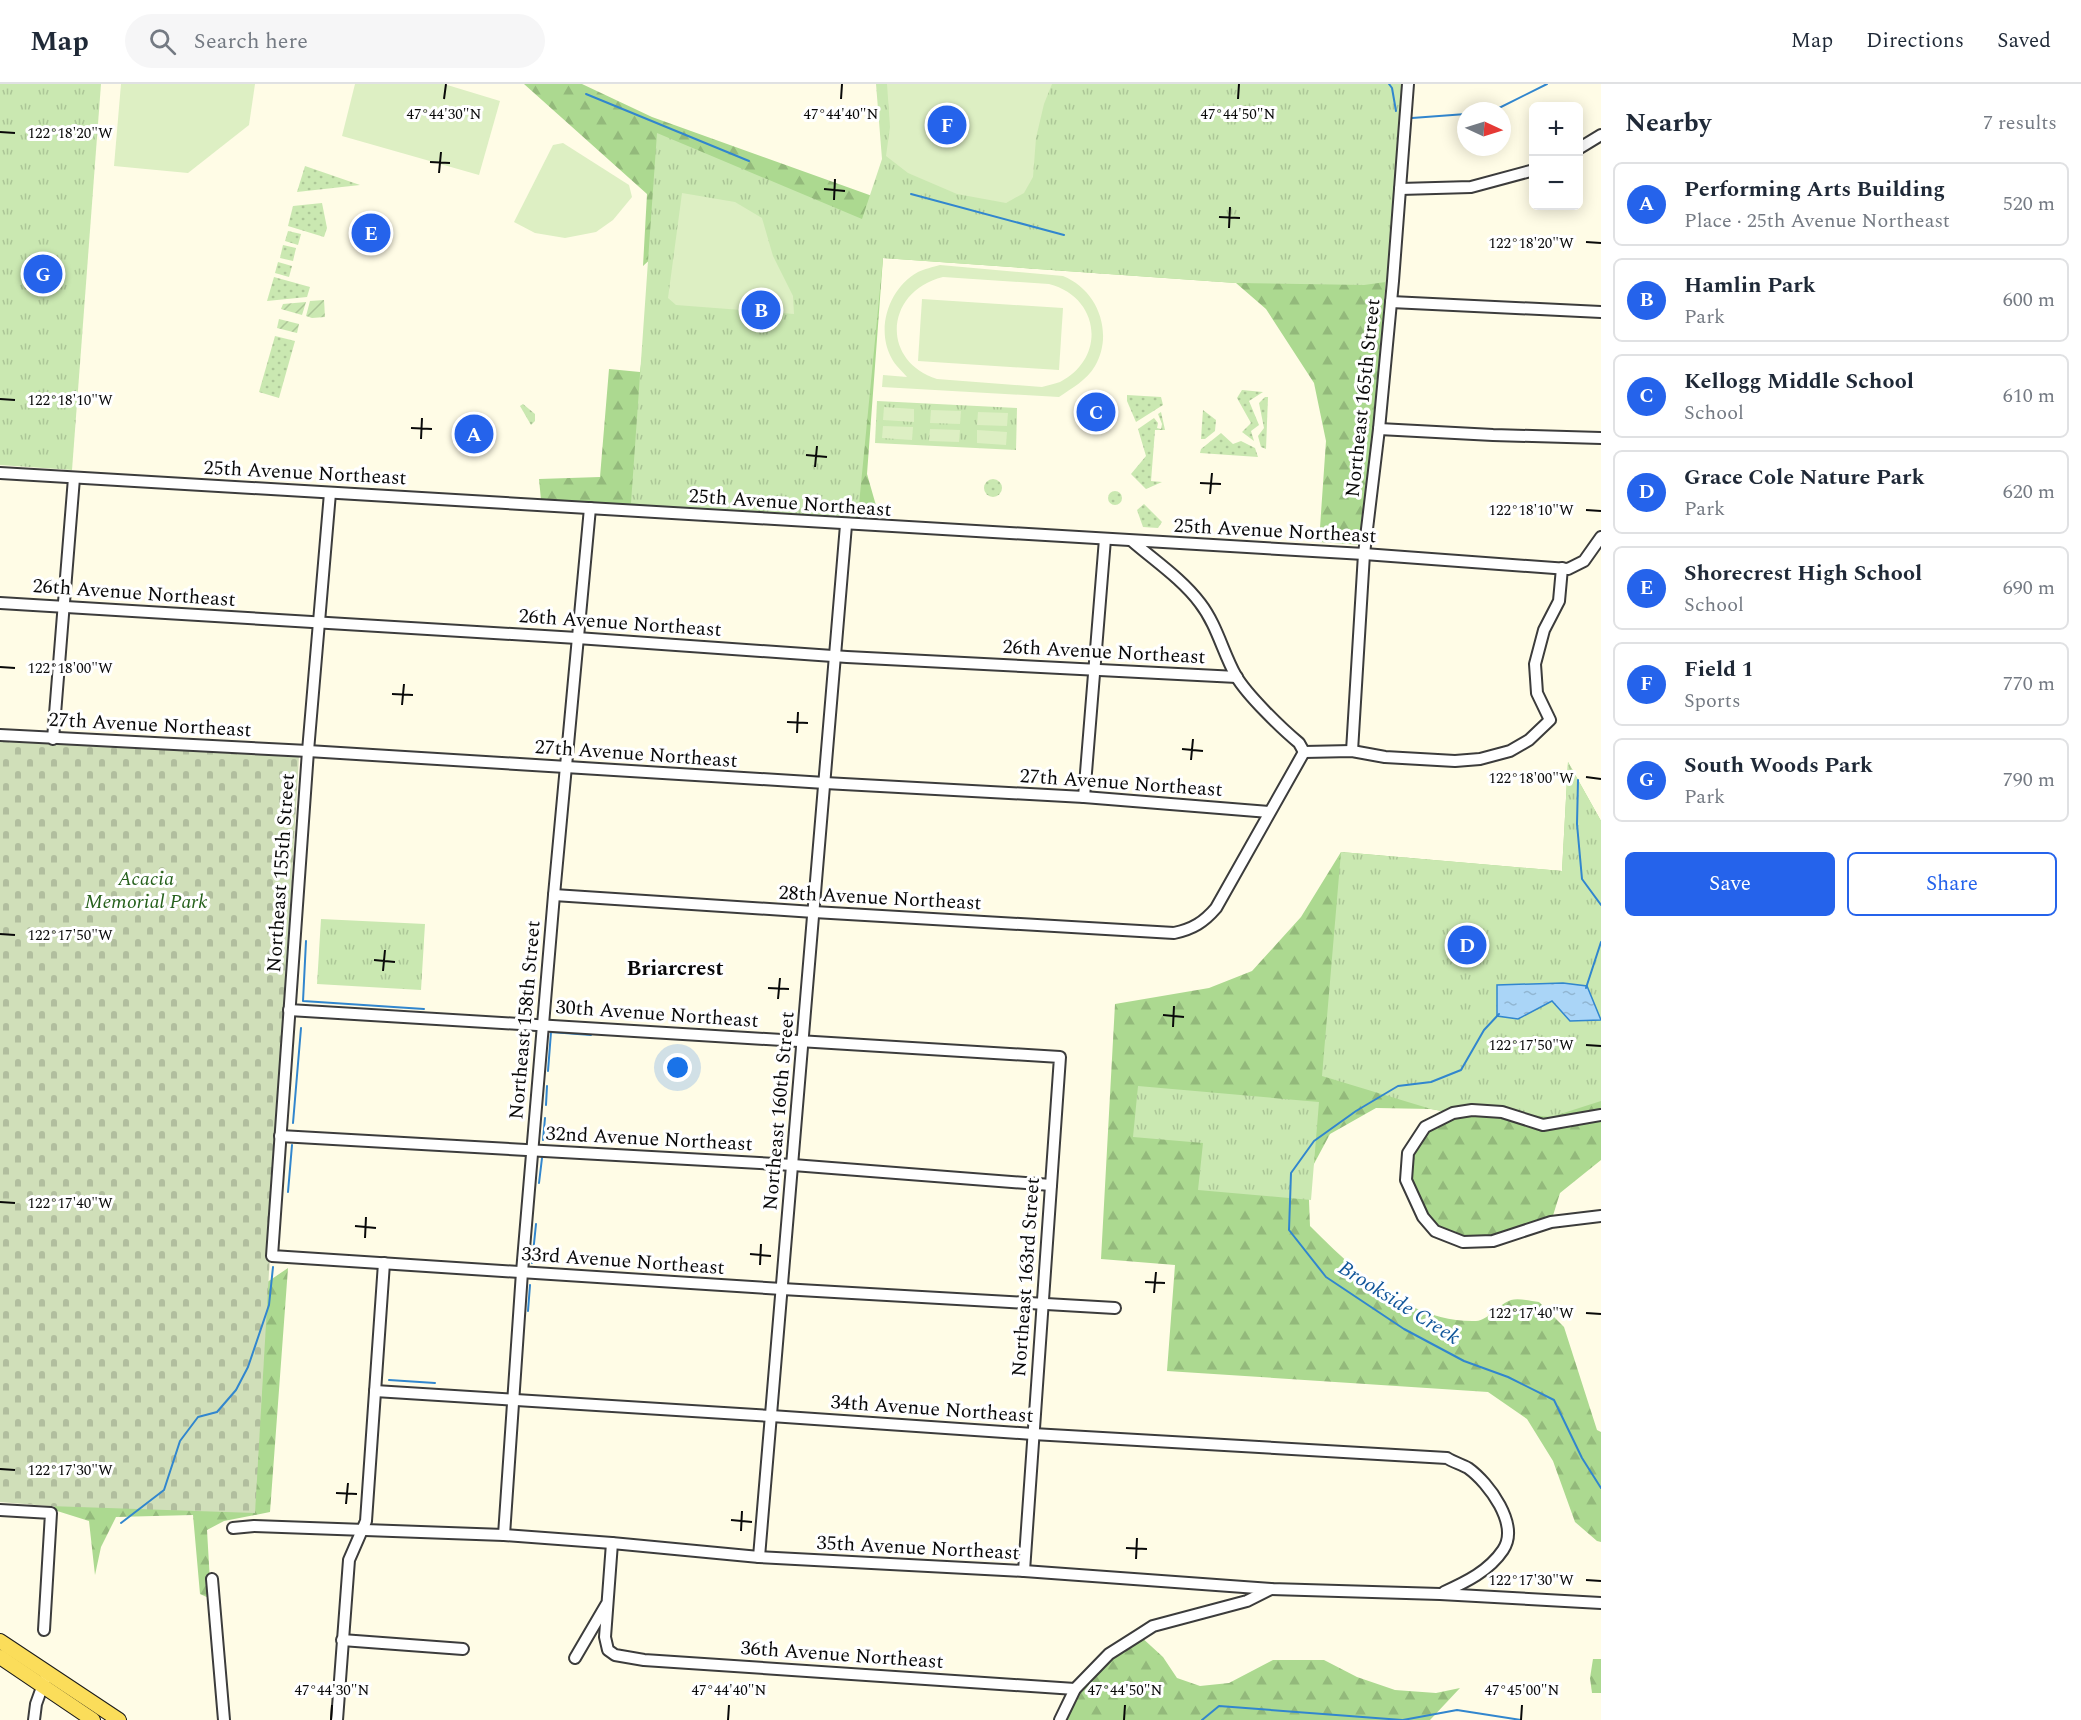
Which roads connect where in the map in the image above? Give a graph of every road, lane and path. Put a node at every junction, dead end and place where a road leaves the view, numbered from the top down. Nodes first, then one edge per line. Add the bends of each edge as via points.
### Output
1 (1408, 84) edge
2 (1601, 135) edge
3 (1583, 146) edge
4 (1529, 171) edge
5 (1400, 189) junction
6 (1390, 302) junction
7 (1601, 312) edge
8 (1379, 429) junction
9 (1601, 438) edge
10 (0, 473) edge
11 (74, 478) junction
12 (330, 493) junction
13 (590, 508) junction
14 (846, 525) junction
15 (1601, 537) edge
16 (1104, 539) junction
17 (1131, 541) junction
18 (1364, 554) junction
19 (1562, 568) junction
20 (0, 603) edge
21 (63, 606) junction
22 (319, 622) junction
23 (577, 638) junction
24 (836, 656) junction
25 (1094, 669) junction
26 (1237, 677) junction
27 (0, 735) edge
28 (53, 739) junction
29 (308, 751) junction
30 (1352, 751) junction
31 (1304, 752) junction
32 (565, 767) junction
33 (825, 783) junction
34 (1084, 796) junction
35 (1269, 812) junction
36 (554, 895) junction
37 (814, 912) junction
38 (289, 1010) junction
39 (543, 1025) junction
40 (803, 1041) junction
41 (1060, 1057) joint
42 (1601, 1115) edge
43 (280, 1136) junction
44 (533, 1150) junction
45 (793, 1165) junction
46 (1051, 1185) junction
47 (1601, 1216) edge
48 (272, 1257) joint
49 (384, 1263) junction
50 (522, 1272) junction
51 (782, 1289) junction
52 (1042, 1304) junction
53 (1115, 1308) dead end
54 (375, 1391) junction
55 (513, 1401) junction
56 (771, 1416) junction
57 (1033, 1434) junction
58 (0, 1510) edge
59 (232, 1528) dead end
60 (362, 1530) junction
61 (504, 1535) junction
62 (612, 1543) junction
63 (759, 1557) junction
64 (1024, 1571) junction
65 (212, 1579) dead end
66 (1271, 1589) junction
67 (1440, 1594) junction
68 (608, 1602) junction
69 (1601, 1603) edge
70 (44, 1630) dead end
71 (342, 1640) junction
72 (0, 1641) edge
73 (463, 1649) dead end
74 (0, 1657) edge
75 (575, 1658) dead end
76 (44, 1679) junction
77 (1075, 1689) junction
78 (34, 1720) edge
79 (93, 1720) edge
80 (119, 1720) edge
81 (224, 1720) edge
82 (338, 1720) edge
83 (1060, 1720) edge

1 - 5 street, Northeast 165th Street
2 - 3 street
4 - 5 street via 1472,187
5 - 6 street, Northeast 165th Street
6 - 7 street
6 - 8 street, Northeast 165th Street
8 - 9 street
8 - 18 street, Northeast 165th Street
10 - 11 street, 25th Avenue Northeast
11 - 12 street, 25th Avenue Northeast
11 - 21 street
12 - 13 street, 25th Avenue Northeast
12 - 22 street, Northeast 155th Street
13 - 14 street, 25th Avenue Northeast
13 - 23 street, Northeast 158th Street
14 - 16 street, 25th Avenue Northeast
14 - 24 street, Northeast 160th Street
15 - 19 street, 25th Avenue Northeast via 1584,561
16 - 17 street, 25th Avenue Northeast
16 - 25 street
17 - 18 street, 25th Avenue Northeast
17 - 26 street via 1200,603
18 - 19 street, 25th Avenue Northeast
18 - 30 street, Northeast 165th Street
19 - 30 street via 1559,601 1544,630 1535,664 1537,693 1550,720 1529,740 1510,751 1455,761
20 - 21 street, 26th Avenue Northeast
21 - 22 street, 26th Avenue Northeast
21 - 28 street
22 - 23 street, 26th Avenue Northeast
22 - 29 street, Northeast 155th Street
23 - 24 street, 26th Avenue Northeast
23 - 32 street, Northeast 158th Street
24 - 25 street, 26th Avenue Northeast
24 - 33 street, Northeast 160th Street
25 - 26 street, 26th Avenue Northeast
25 - 34 street
26 - 31 street
27 - 28 street, 27th Avenue Northeast
28 - 29 street, 27th Avenue Northeast
29 - 32 street, 27th Avenue Northeast
29 - 38 street, Northeast 155th Street
30 - 31 street
31 - 35 street
32 - 33 street, 27th Avenue Northeast
32 - 36 street, Northeast 158th Street
33 - 34 street, 27th Avenue Northeast
33 - 37 street, Northeast 160th Street
34 - 35 street, 27th Avenue Northeast
35 - 37 street, 28th Avenue Northeast via 1216,908 1189,930 1174,933
36 - 37 street, 28th Avenue Northeast
36 - 39 street, Northeast 158th Street
37 - 40 street, Northeast 160th Street
38 - 39 street, 30th Avenue Northeast
38 - 43 street, Northeast 155th Street
39 - 40 street, 30th Avenue Northeast
39 - 44 street, Northeast 158th Street
40 - 41 street, 30th Avenue Northeast
40 - 45 street, Northeast 160th Street
41 - 46 street, Northeast 163rd Street
42 - 47 street via 1544,1125 1502,1112 1453,1113 1425,1127 1408,1153 1406,1180 1423,1217 1435,1231 1463,1242 1493,1241 1551,1222
43 - 44 street, 32nd Avenue Northeast
43 - 48 street, Northeast 155th Street
44 - 45 street, 32nd Avenue Northeast
44 - 50 street, Northeast 158th Street
45 - 46 street, 32nd Avenue Northeast
45 - 51 street, Northeast 160th Street
46 - 52 street, Northeast 163rd Street
48 - 49 street, 33rd Avenue Northeast
49 - 50 street, 33rd Avenue Northeast
49 - 54 street
50 - 51 street, 33rd Avenue Northeast
50 - 55 street, Northeast 158th Street
51 - 52 street, 33rd Avenue Northeast
51 - 56 street, Northeast 160th Street
52 - 53 street, 33rd Avenue Northeast
52 - 57 street, Northeast 163rd Street
54 - 55 street, 34th Avenue Northeast
54 - 60 street via 366,1521
55 - 56 street, 34th Avenue Northeast
55 - 61 street, Northeast 158th Street
56 - 57 street, 34th Avenue Northeast
56 - 63 street, Northeast 160th Street
57 - 64 street, Northeast 163rd Street
57 - 67 street, 34th Avenue Northeast via 1447,1458 1481,1480 1499,1503 1508,1523 1509,1538 1503,1551 1476,1577
58 - 70 street via 51,1514
59 - 60 street, 35th Avenue Northeast
60 - 61 street, 35th Avenue Northeast
60 - 71 street via 349,1560
61 - 62 street, 35th Avenue Northeast
62 - 63 street, 35th Avenue Northeast
62 - 68 street
63 - 64 street, 35th Avenue Northeast
64 - 66 street, 35th Avenue Northeast
65 - 81 street
66 - 67 street, 35th Avenue Northeast
66 - 77 street via 1247,1601 1153,1626 1108,1654
67 - 69 street, 35th Avenue Northeast
68 - 75 street
68 - 77 street, 36th Avenue Northeast via 605,1637 608,1650 615,1655
71 - 73 street
71 - 82 street
72 - 76 main road
74 - 76 main road
76 - 78 street
76 - 79 main road
76 - 80 main road
77 - 83 street

